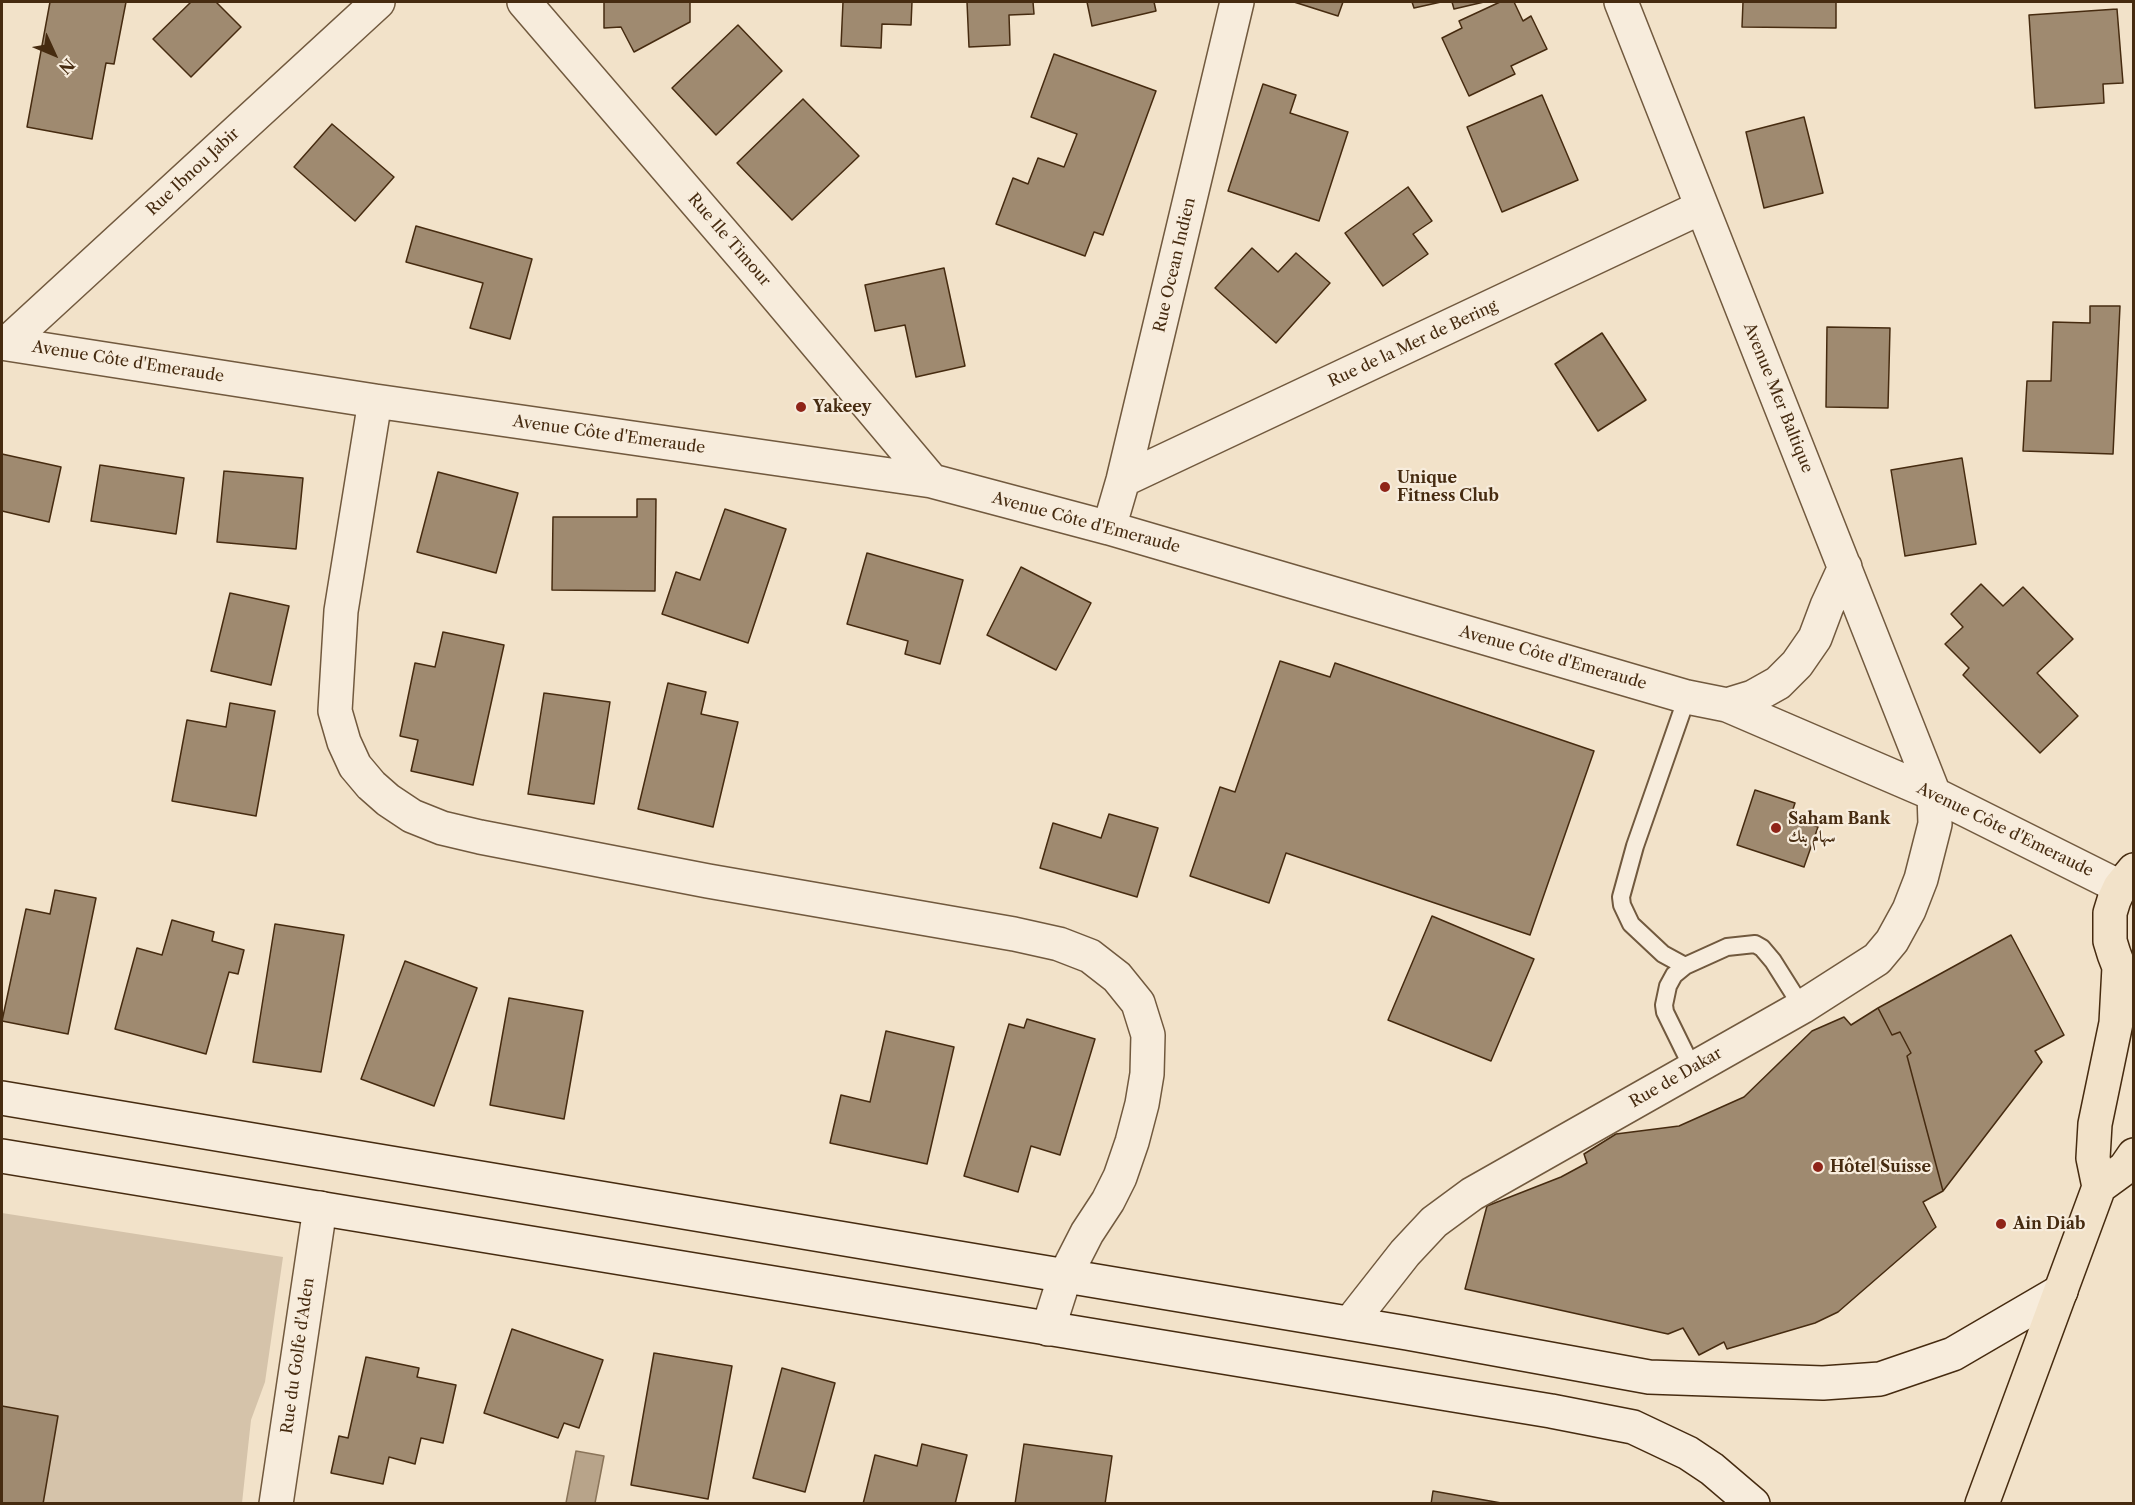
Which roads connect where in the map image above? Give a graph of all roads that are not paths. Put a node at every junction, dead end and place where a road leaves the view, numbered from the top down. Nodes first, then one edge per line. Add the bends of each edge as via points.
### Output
1 (378, 2) edge
2 (524, 2) edge
3 (1237, 2) edge
4 (1621, 2) edge
5 (1702, 207) junction
6 (4, 343) edge
7 (375, 401) junction
8 (1123, 480) junction
9 (932, 481) junction
10 (1109, 528) junction
11 (1845, 567) junction
12 (1687, 697) junction
13 (1727, 705) junction
14 (1935, 794) junction
15 (2127, 878) edge
16 (1685, 966) junction
17 (2126, 977) edge
18 (1802, 1007) junction
19 (1693, 1069) junction
20 (2, 1098) edge
21 (2133, 1155) edge
22 (2, 1156) edge
23 (2099, 1187) junction
24 (320, 1208) junction
25 (1065, 1276) junction
26 (2061, 1291) junction
27 (1350, 1323) junction
28 (1048, 1329) junction
29 (276, 1503) edge
30 (1753, 1503) edge
31 (1982, 1503) edge

1 - 6 street, Rue Ibnou Jabir
2 - 9 street, Rue Ile Timour
3 - 8 street, Rue Ocean Indien
4 - 5 street, Avenue Mer Baltique
5 - 8 street, Rue de la Mer de Bering
5 - 11 street, Avenue Mer Baltique
6 - 7 street, Avenue Côte d'Emeraude
7 - 9 street, Avenue Côte d'Emeraude
7 - 25 street via 341,611 336,681 335,711 344,741 360,772 388,800 412,816 442,828 708,881 1014,934 1090,956 1118,977 1138,1003 1148,1035 1147,1074 1120,1177
8 - 10 street, Rue Ocean Indien
9 - 10 street, Avenue Côte d'Emeraude
10 - 12 street, Avenue Côte d'Emeraude
11 - 13 street via 1815,638 1797,664 1778,683 1754,697
11 - 14 street, Avenue Mer Baltique
12 - 13 street, Avenue Côte d'Emeraude
12 - 16 lane via 1621,897 1631,924 1663,954
13 - 14 street, Avenue Côte d'Emeraude
14 - 15 street, Avenue Côte d'Emeraude
14 - 18 street, Rue de Dakar via 1935,824 1921,879 1892,941 1877,959
15 - 17 main road via 2110,913 2110,941
16 - 18 lane via 1727,947 1755,944 1773,961
16 - 19 lane via 1668,986 1664,1005
17 - 23 main road via 2095,1124 2092,1158
18 - 19 street, Rue de Dakar
19 - 27 street, Rue de Dakar via 1472,1194 1443,1215 1405,1253
20 - 25 street
21 - 23 main road via 2125,1168
22 - 24 street
23 - 26 main road
24 - 28 street
24 - 29 street, Rue du Golfe d'Aden
25 - 27 street
25 - 28 street
26 - 27 street via 1953,1354 1880,1379 1823,1383 1649,1377
26 - 31 main road
28 - 30 street via 1551,1411 1633,1428 1688,1453

